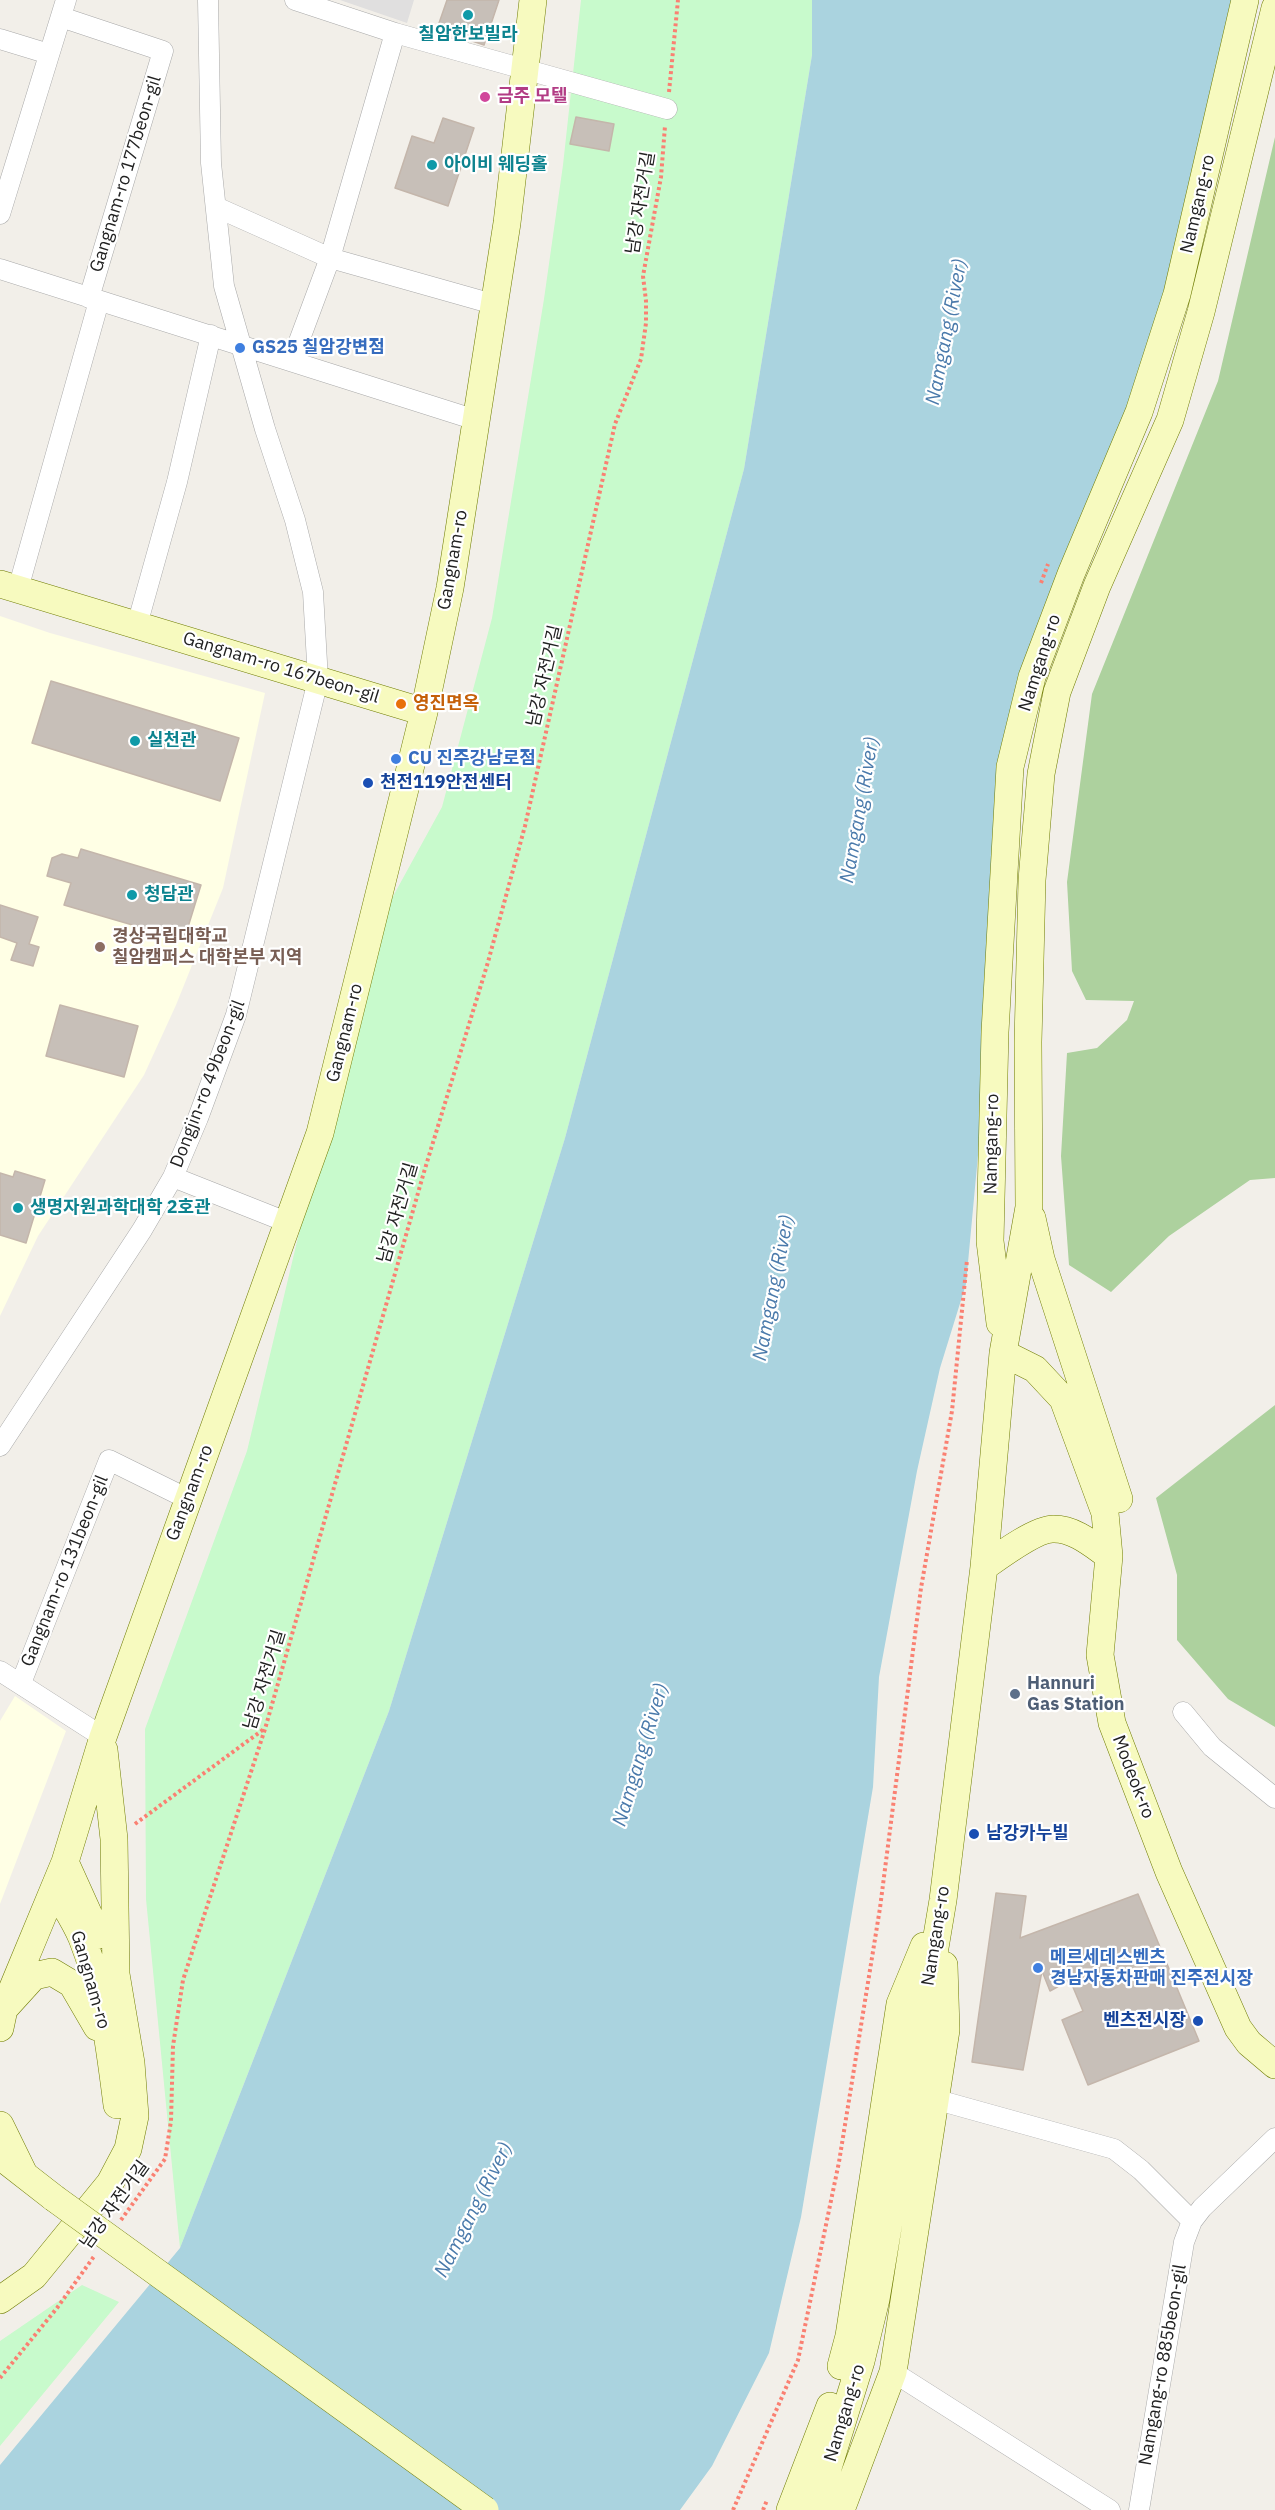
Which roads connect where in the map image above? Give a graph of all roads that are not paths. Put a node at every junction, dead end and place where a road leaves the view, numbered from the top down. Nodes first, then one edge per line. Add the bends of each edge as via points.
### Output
1 (208, 0) edge
2 (295, 0) edge
3 (533, 0) edge
4 (1245, 0) edge
5 (63, 8) edge
6 (1275, 8) edge
7 (395, 33) junction
8 (0, 39) edge
9 (49, 54) junction
10 (523, 69) junction
11 (667, 109) road end
12 (216, 207) junction
13 (0, 214) edge
14 (330, 258) junction
15 (0, 269) edge
16 (94, 299) junction
17 (493, 304) junction
18 (211, 334) junction
19 (242, 346) junction
20 (292, 360) junction
21 (476, 420) junction
22 (9, 586) edge
23 (137, 625) junction
24 (318, 680) junction
25 (424, 712) junction
26 (173, 1177) junction
27 (1029, 1207) junction
28 (289, 1223) junction
29 (1003, 1353) junction
30 (0, 1446) edge
31 (188, 1499) junction
32 (1109, 1556) junction
33 (984, 1567) junction
34 (0, 1671) edge
35 (21, 1683) junction
36 (1183, 1712) dead end
37 (103, 1737) junction
38 (1275, 1798) edge
39 (65, 1862) junction
40 (55, 1889) junction
41 (943, 1900) junction
42 (31, 1943) junction
43 (116, 1974) junction
44 (0, 1976) edge
45 (2, 2018) edge
46 (110, 2050) junction
47 (1275, 2065) edge
48 (934, 2099) junction
49 (0, 2125) edge
50 (1275, 2138) edge
51 (0, 2156) edge
52 (119, 2163) junction
53 (12, 2171) edge
54 (1192, 2221) junction
55 (34, 2276) junction
56 (0, 2279) edge
57 (0, 2300) edge
58 (893, 2372) junction
59 (485, 2510) edge
60 (790, 2510) edge
61 (815, 2510) edge
62 (841, 2510) edge
63 (1110, 2510) edge
64 (1138, 2510) edge

1 - 12 street, Dongjin-ro 49beon-gil via 211,162
2 - 7 street
3 - 10 street, Gangnam-ro
4 - 29 street, Namgang-ro via 1177,294 1139,412 1032,677 1010,767 994,1032 990,1241
5 - 9 street
5 - 16 street, Gangnam-ro 177beon-gil via 163,51
6 - 27 street, Namgang-ro via 1201,312 1170,420 1097,586 1057,692 1041,774 1032,880
7 - 10 street
7 - 14 street
8 - 9 street
9 - 13 street
10 - 11 street
10 - 17 street, Gangnam-ro via 507,223
12 - 14 street
12 - 19 street, Dongjin-ro 49beon-gil via 224,286
14 - 17 street
14 - 20 street
15 - 16 street, Gangnam-ro 177beon-gil
16 - 18 street, Gangnam-ro 177beon-gil
16 - 22 street, Gangnam-ro 167beon-gil
17 - 21 street, Gangnam-ro
18 - 19 street, Gangnam-ro 177beon-gil
18 - 23 street via 177,482
19 - 20 street, Gangnam-ro 177beon-gil
19 - 24 street, Dongjin-ro 49beon-gil via 313,592
20 - 21 street, Gangnam-ro 177beon-gil
21 - 25 street, Gangnam-ro via 450,588
22 - 23 street, Gangnam-ro 167beon-gil
23 - 24 street, Gangnam-ro 167beon-gil
24 - 25 street, Gangnam-ro 167beon-gil
24 - 26 street, Dongjin-ro 49beon-gil via 236,1015
25 - 28 street, Gangnam-ro via 320,1133
26 - 28 street
26 - 30 street, Dongjin-ro 49beon-gil
27 - 29 street, Namgang-ro
27 - 32 street via 1041,1259 1121,1506
28 - 31 street, Gangnam-ro
29 - 32 street, Modeok-ro via 1035,1369 1063,1399 1105,1513
29 - 33 street, Namgang-ro
31 - 35 street, Gangnam-ro 131beon-gil via 109,1460
31 - 37 street, Gangnam-ro
32 - 33 street via 1083,1537 1053,1528 1016,1544
32 - 47 street, Modeok-ro via 1100,1654 1112,1723 1169,1872 1238,2028
33 - 41 street, Namgang-ro
34 - 35 street, Gangnam-ro 131beon-gil
35 - 37 street, Gangnam-ro 131beon-gil
36 - 38 street via 1212,1747
37 - 39 street, Gangnam-ro
37 - 43 street, Gangnam-ro via 114,1839
39 - 40 street, Gangnam-ro
39 - 43 street
40 - 42 street
40 - 46 street, Gangnam-ro via 81,1937
41 - 48 street via 946,2031
41 - 60 street via 900,2004 849,2336 832,2401
41 - 61 street, Namgang-ro via 876,2299
42 - 44 street
42 - 45 street
43 - 52 street, Gangnam-ro via 131,2063 135,2116 128,2149
45 - 46 street via 34,1976 52,1972 72,1984
46 - 52 street, Gangnam-ro via 121,2131
48 - 54 street via 1114,2149
48 - 58 street
49 - 53 street
50 - 54 street
51 - 53 street
52 - 55 street, Gangnam-ro via 110,2183
53 - 59 street, bridge
54 - 64 street, Namgang-ro 885beon-gil via 1184,2242
55 - 56 street
55 - 57 street, Gangnam-ro
58 - 62 street
58 - 63 street

